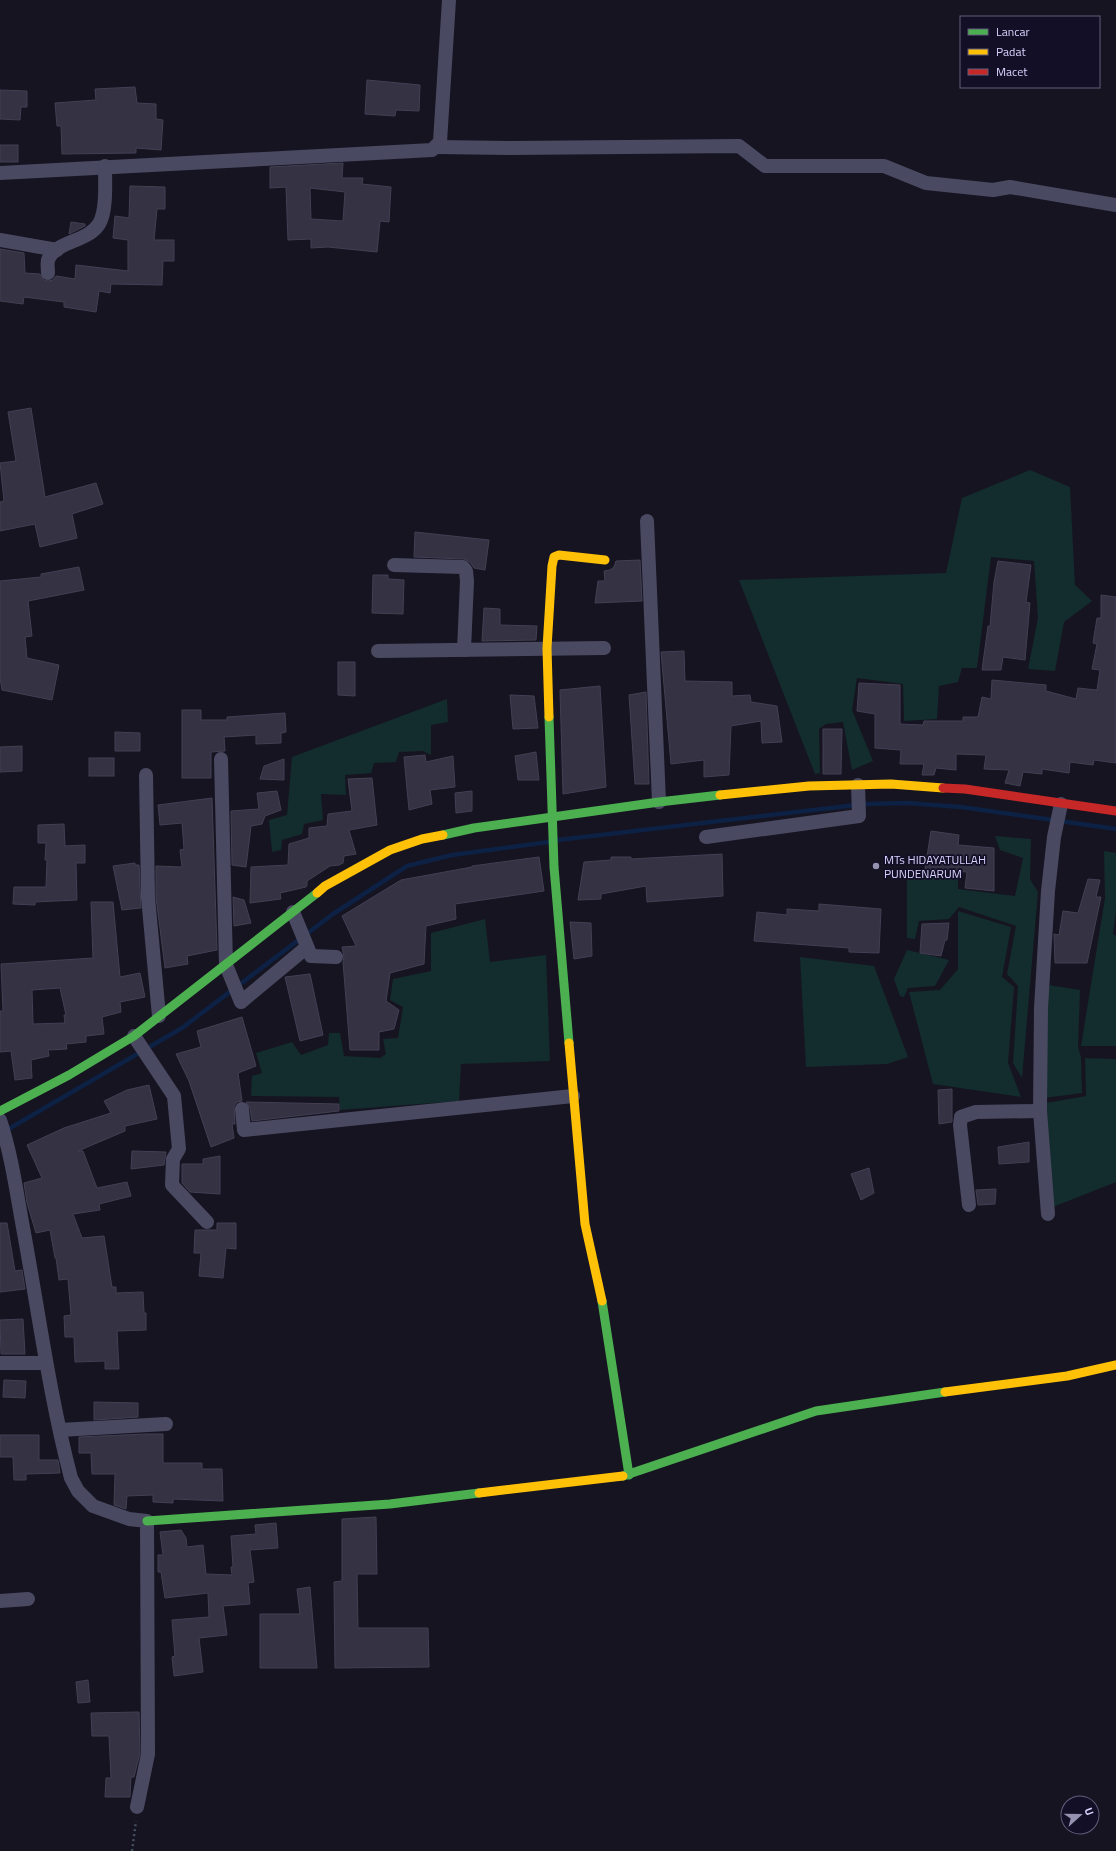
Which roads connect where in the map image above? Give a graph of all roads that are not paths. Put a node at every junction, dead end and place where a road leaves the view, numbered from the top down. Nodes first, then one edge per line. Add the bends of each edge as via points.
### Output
1 (449, 0) edge
2 (437, 147) junction
3 (105, 166) junction
4 (0, 173) edge
5 (1116, 206) edge
6 (0, 240) edge
7 (57, 250) junction
8 (48, 273) dead end
9 (646, 521) dead end
10 (605, 560) dead end
11 (394, 565) dead end
12 (547, 648) junction
13 (604, 648) dead end
14 (464, 650) junction
15 (378, 651) dead end
16 (221, 759) dead end
17 (146, 776) dead end
18 (858, 790) junction
19 (659, 802) junction
20 (1059, 809) junction
21 (1116, 811) edge
22 (552, 822) junction
23 (706, 837) dead end
24 (293, 912) junction
25 (307, 946) junction
26 (336, 957) dead end
27 (226, 964) junction
28 (159, 1016) junction
29 (136, 1040) junction
30 (573, 1096) junction
31 (242, 1109) dead end
32 (1040, 1111) junction
33 (0, 1118) edge
34 (969, 1205) dead end
35 (1048, 1214) dead end
36 (207, 1222) dead end
37 (0, 1363) edge
38 (46, 1363) junction
39 (1116, 1365) edge
40 (166, 1424) dead end
41 (60, 1430) junction
42 (629, 1475) junction
43 (147, 1521) junction
44 (28, 1599) dead end
45 (0, 1601) edge
46 (138, 1807) road end

1 - 2 street via 443,122
2 - 3 street via 432,150
2 - 5 street via 739,146 766,166 884,166 926,183 993,190 1010,187
3 - 4 street
3 - 7 street via 104,207 100,223 90,234
6 - 7 street
7 - 8 street via 48,261
9 - 19 street
10 - 12 street via 559,555 554,557
11 - 14 street via 463,567 467,581
12 - 13 street
12 - 14 street
12 - 22 street
14 - 15 street
16 - 27 street
17 - 28 street via 148,897
18 - 19 street via 809,786
18 - 20 street via 890,784 965,789
18 - 23 street via 859,816
19 - 22 street
20 - 21 street
20 - 32 street via 1048,891 1041,1008
22 - 24 street via 474,828 422,839 390,850 325,886
22 - 30 street
24 - 25 street
24 - 27 street
25 - 26 street via 311,956
25 - 27 street via 240,1002
27 - 28 street
28 - 29 street
29 - 33 street via 69,1075
29 - 36 street via 174,1096 179,1149 173,1160 172,1185
30 - 31 street via 244,1130
30 - 42 street via 585,1224 605,1314
32 - 34 street via 976,1112 961,1117
32 - 35 street
33 - 38 street via 10,1159
37 - 38 street
38 - 41 street
39 - 42 street via 1067,1376 816,1411
40 - 41 street
41 - 43 street via 71,1478 86,1500 94,1506 129,1519
42 - 43 street via 390,1504
43 - 46 street via 148,1754
44 - 45 street

